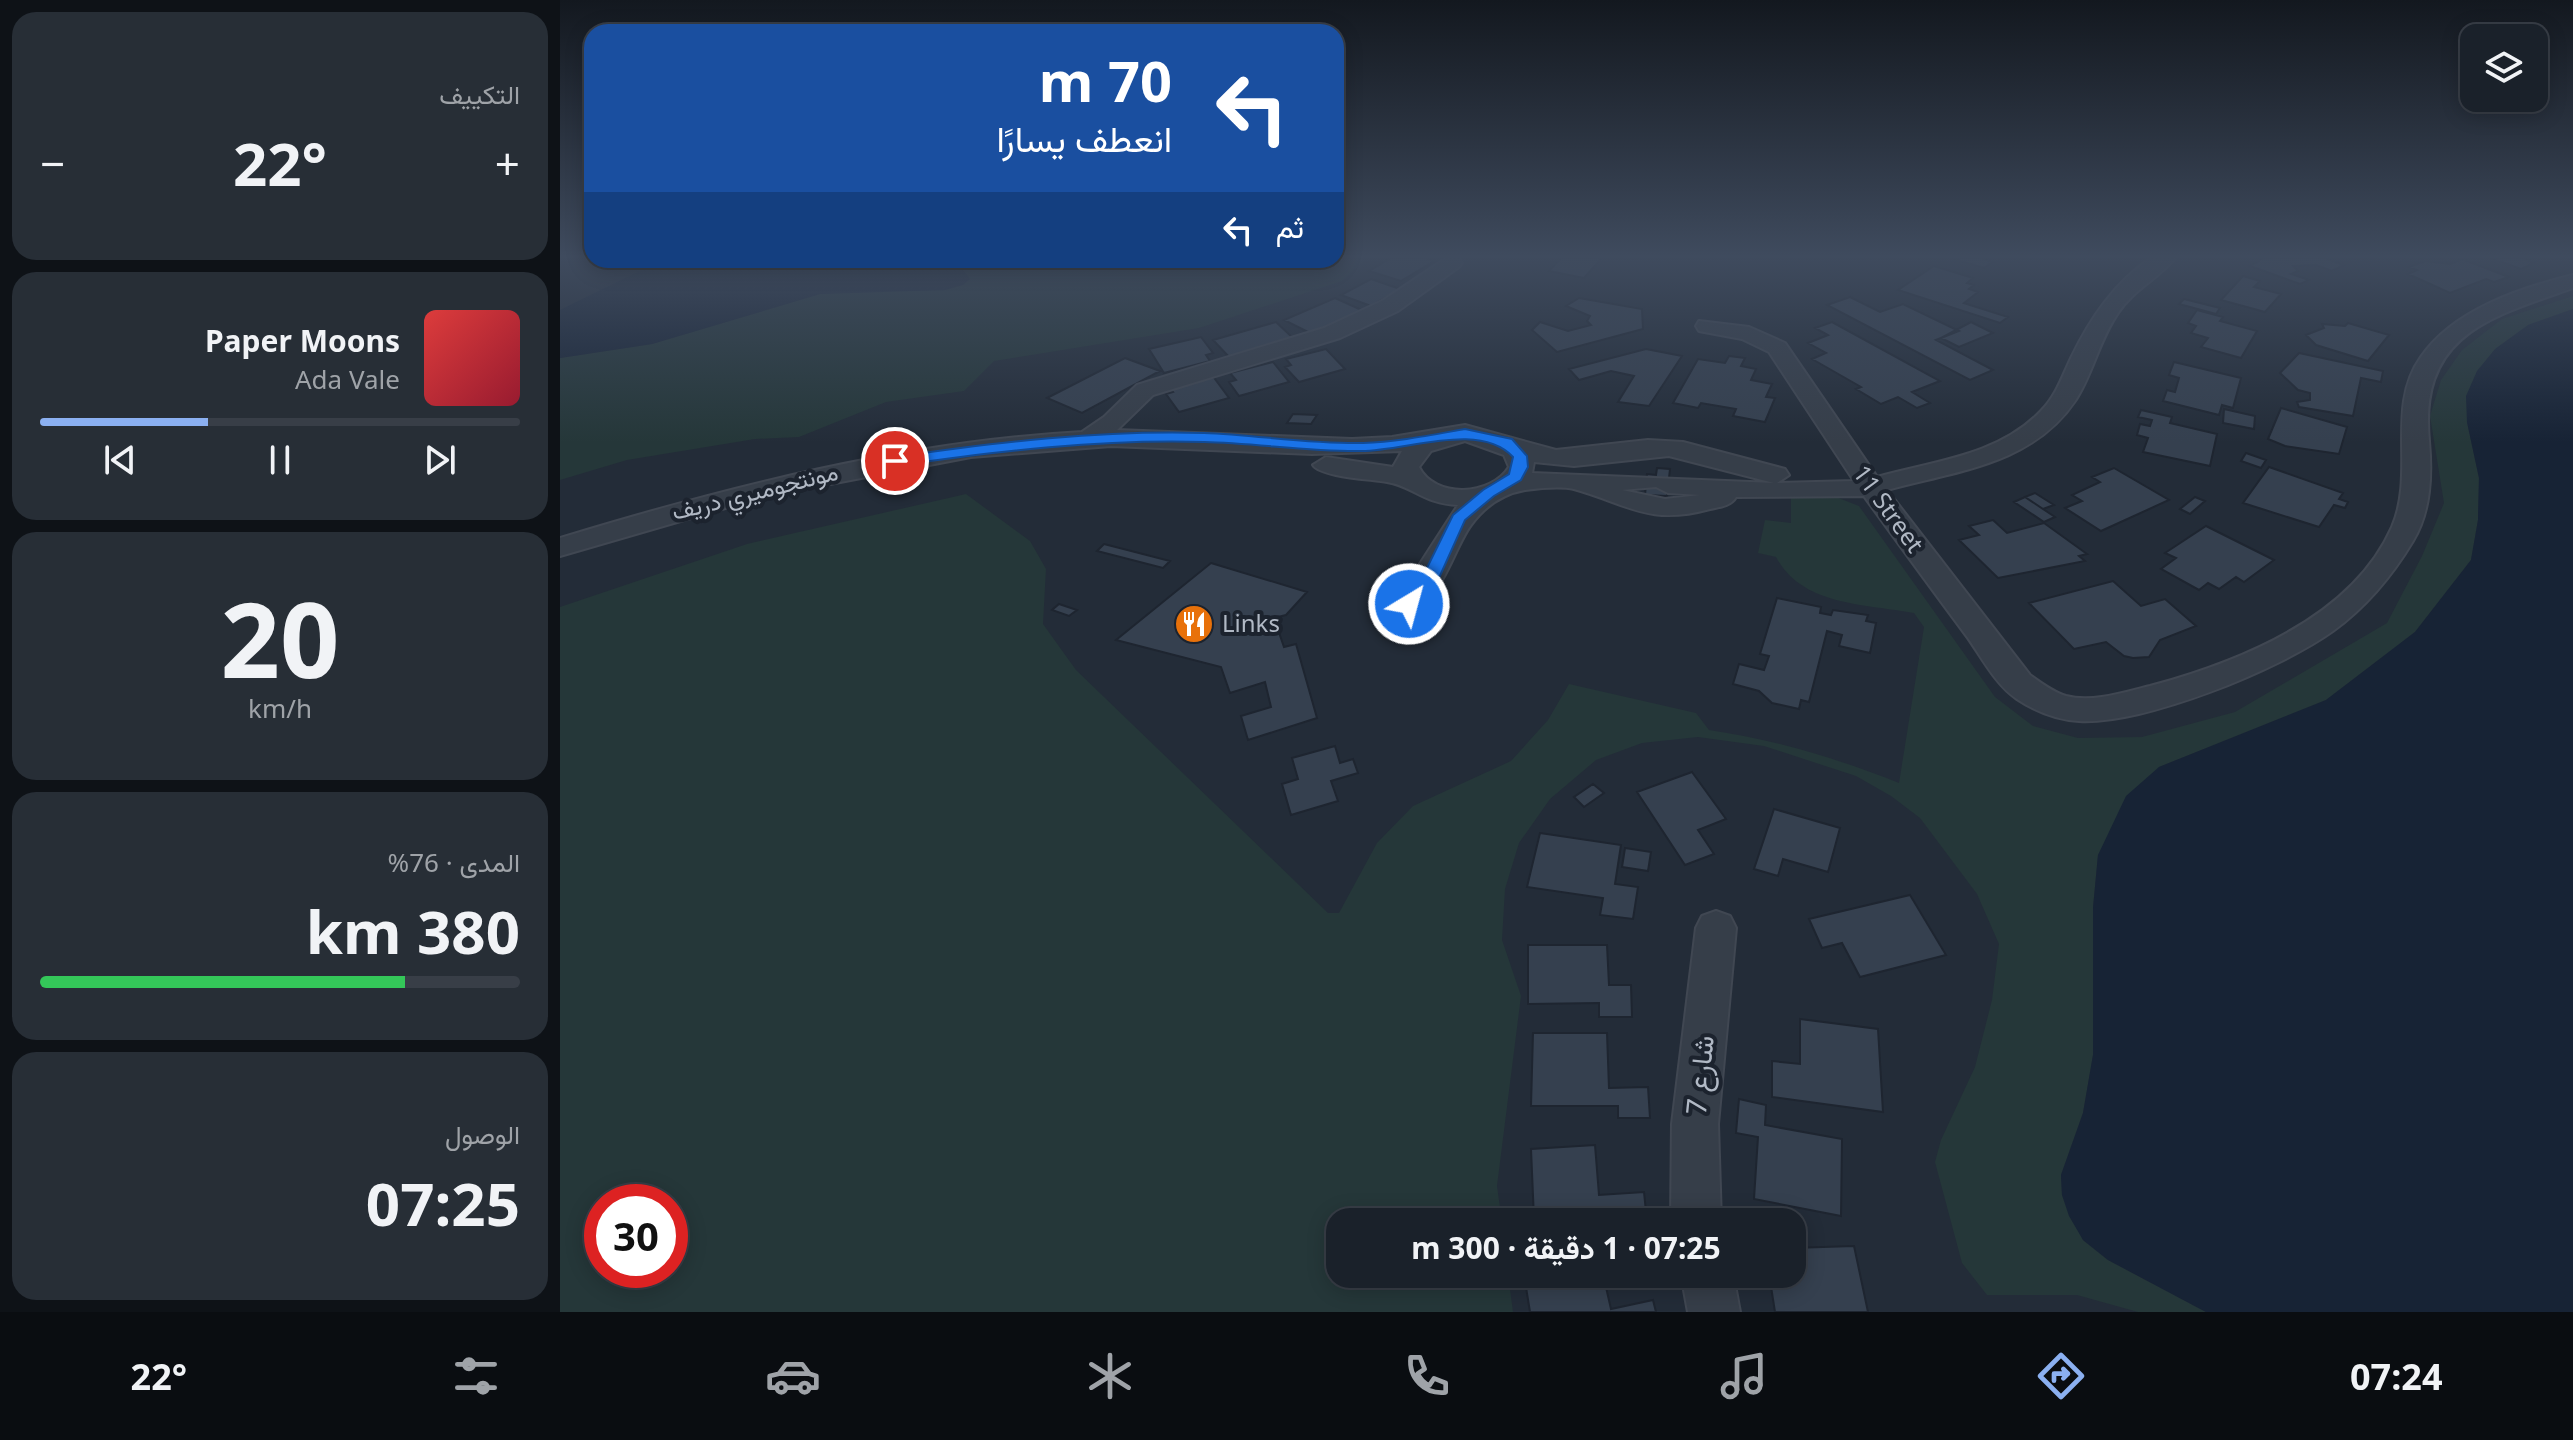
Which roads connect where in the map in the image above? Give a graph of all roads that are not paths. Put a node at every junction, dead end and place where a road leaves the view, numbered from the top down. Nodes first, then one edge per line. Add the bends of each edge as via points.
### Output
1 (1362, 319) edge
2 (2101, 319) edge
3 (2478, 319) edge
4 (1707, 326) dead end
5 (1123, 410) junction
6 (1144, 437) junction
7 (1089, 439) junction
8 (1432, 440) junction
9 (1513, 447) junction
10 (1708, 458) junction
11 (1577, 481) junction
12 (1878, 481) junction
13 (1414, 482) junction
14 (1496, 490) junction
15 (1703, 496) junction
16 (560, 547) edge
17 (1442, 549) junction
18 (560, 568) edge
19 (1409, 604) dead end
20 (1716, 928) dead end
21 (1696, 1208) edge
22 (1710, 1288) edge
23 (1714, 1312) edge

1 - 5 street via 1262,357 1162,382
2 - 12 street via 2065,397 2024,438 1990,455
3 - 12 street, 11 Street via 2444,342 2418,382 2413,503 2400,538 2378,572 2346,605 2278,650 2222,676 2103,708 2066,708 2032,694 2008,672
4 - 12 street, 11 Street via 1752,334 1778,347
5 - 6 street via 1124,423
5 - 7 street
6 - 7 street, مونتجوميري دريف
6 - 8 street, مونتجوميري دريف via 1361,447
7 - 16 street, مونتجوميري دريف via 974,449 854,468 657,516
8 - 9 street, مونتجوميري دريف via 1480,434
8 - 13 street via 1410,456 1406,467
9 - 10 street, مونتجوميري دريف via 1549,459 1651,447
9 - 14 street via 1521,467
10 - 12 street, مونتجوميري دريف via 1788,477
10 - 15 street
11 - 14 street, مونتجوميري دريف via 1538,480
11 - 15 street, مونتجوميري دريف via 1657,484
11 - 15 street via 1646,507
12 - 15 street
13 - 14 street, مونتجوميري دريف via 1451,497
13 - 17 street via 1435,516
13 - 18 street, مونتجوميري دريف via 1349,467 1187,458 997,467 758,509
14 - 17 street via 1459,518
17 - 19 street via 1431,578
20 - 21 street, شارع 7 via 1695,1124
22 - 23 street

